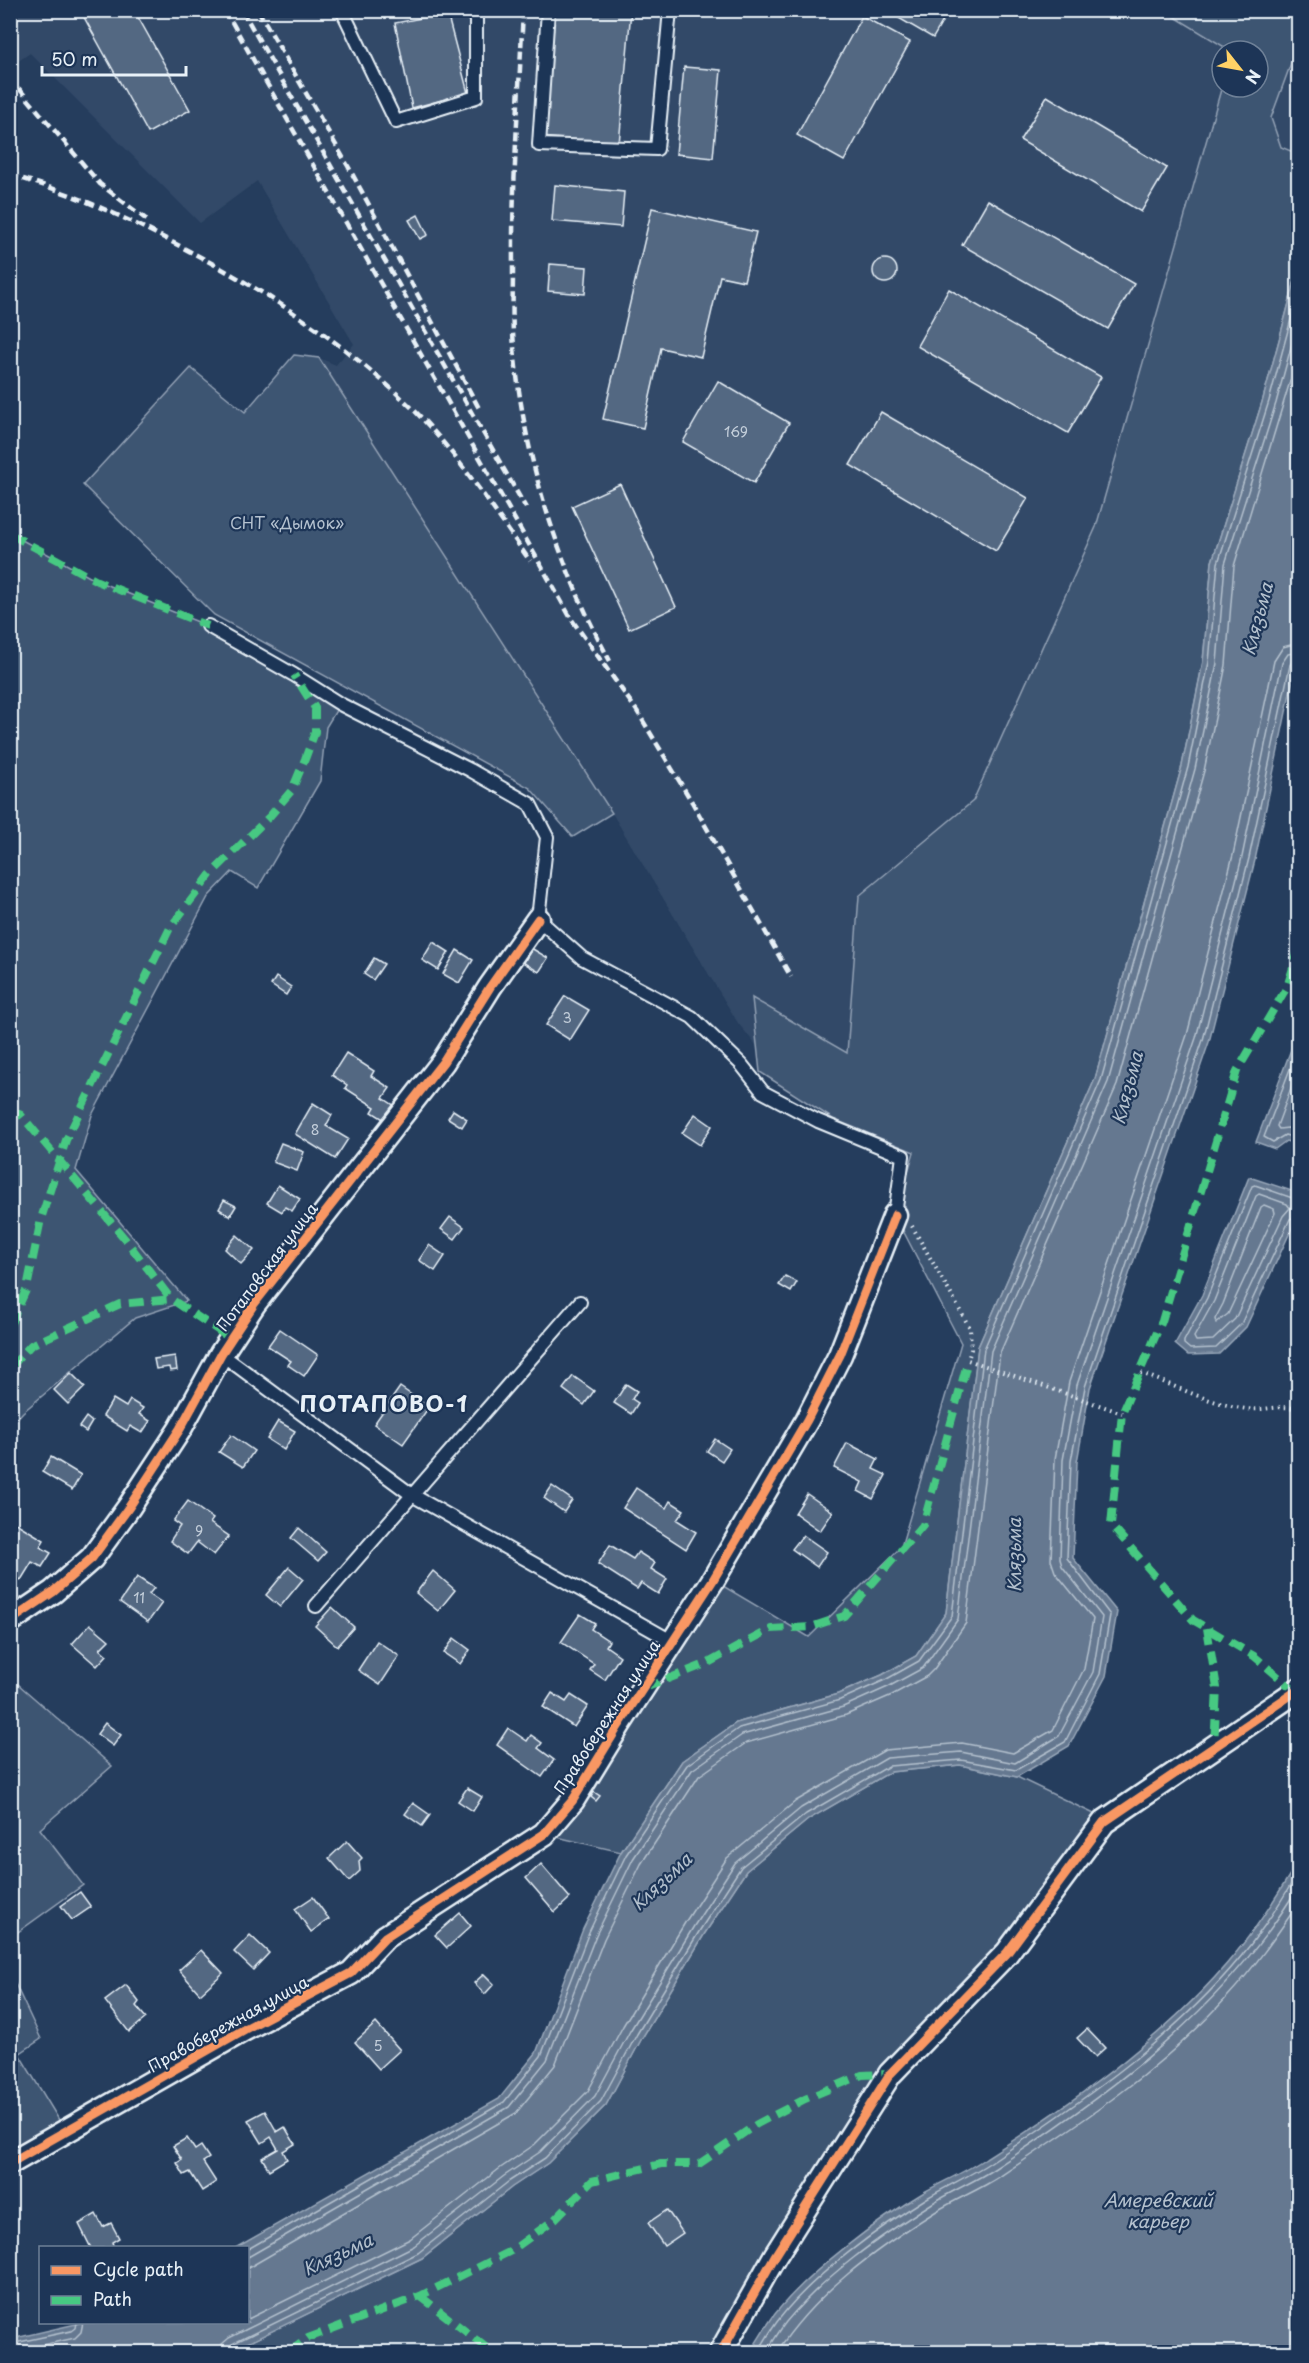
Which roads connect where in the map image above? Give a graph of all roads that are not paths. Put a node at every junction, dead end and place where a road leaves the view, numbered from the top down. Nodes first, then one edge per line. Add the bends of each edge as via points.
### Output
1 (342, 10) edge
2 (476, 10) edge
3 (548, 10) edge
4 (670, 10) edge
5 (208, 626) dead end
6 (538, 919) junction
7 (896, 1207) joint
8 (580, 1302) dead end
9 (221, 1354) junction
10 (412, 1495) junction
11 (316, 1606) dead end
12 (10, 1621) edge
13 (673, 1642) junction
14 (1299, 1690) edge
15 (10, 2163) edge
16 (721, 2352) edge

1 - 2 lane via 396,122 476,97
3 - 4 lane via 539,145 657,149
5 - 6 lane via 340,704 530,804 547,837
6 - 7 lane via 582,958 692,1017 741,1064 763,1092 818,1121 903,1156
6 - 9 street, Потаповская улица via 443,1062 254,1304
7 - 13 street, Правобережная улица via 840,1355 807,1420
8 - 10 lane
9 - 10 lane
9 - 12 street, Потаповская улица via 180,1429 92,1558 53,1592
10 - 11 lane
10 - 13 lane
13 - 15 street, Правобережная улица via 573,1800 544,1834 385,1937 351,1973
14 - 16 street via 1104,1822 1007,1953 890,2074 781,2246

